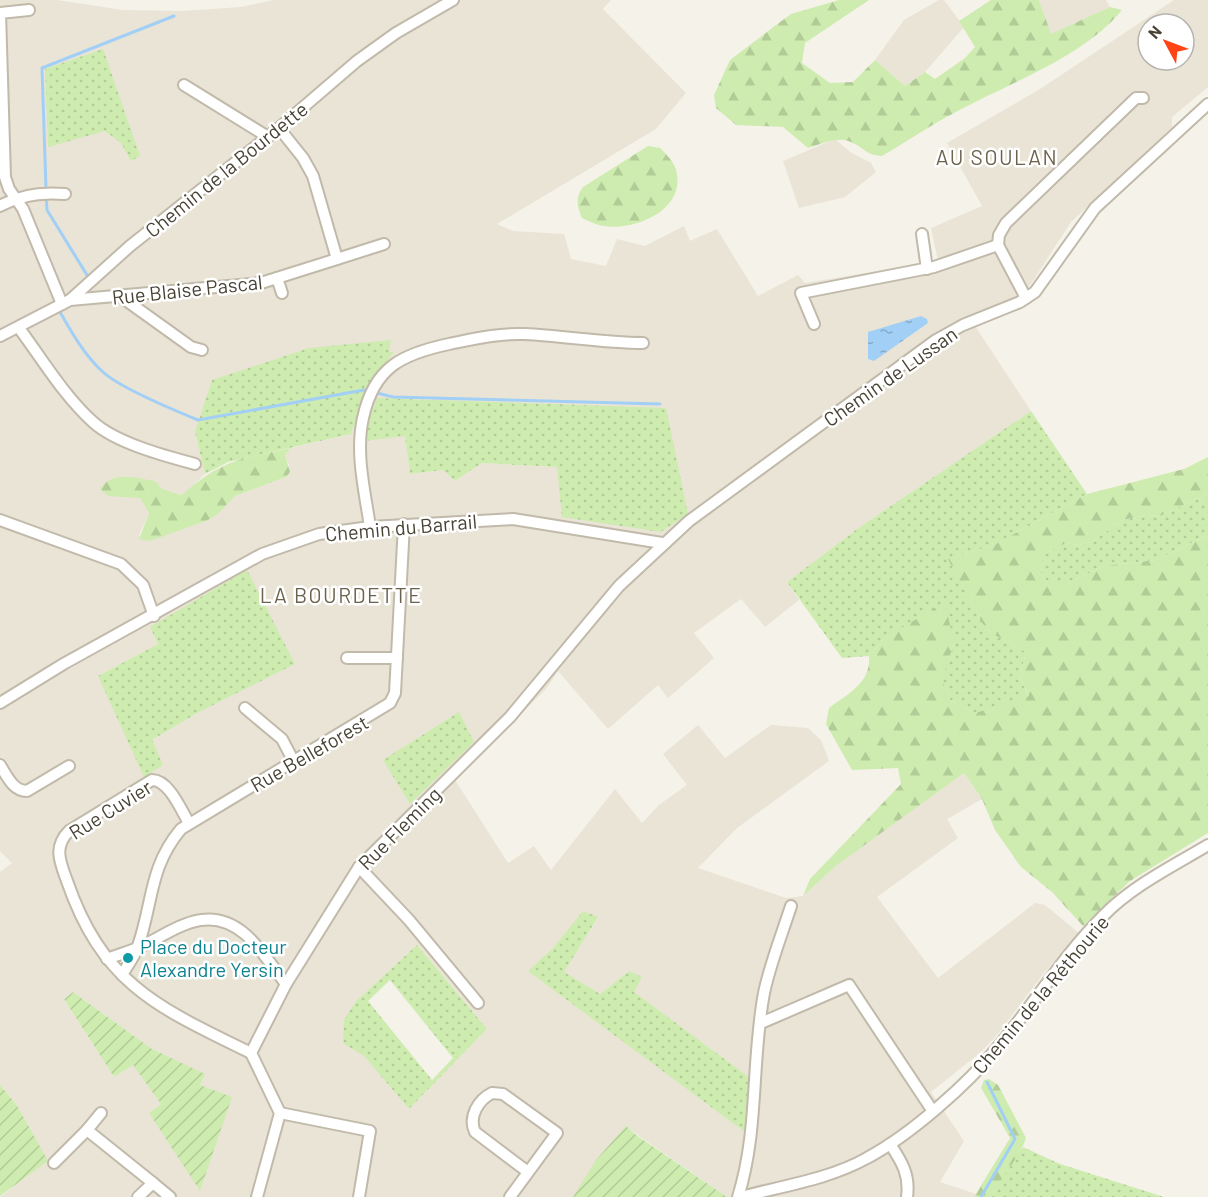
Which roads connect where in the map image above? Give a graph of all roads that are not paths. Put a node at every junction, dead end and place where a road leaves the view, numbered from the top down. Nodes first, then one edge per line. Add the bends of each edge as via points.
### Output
1 (453, 0) edge
2 (28, 10) dead end
3 (184, 85) dead end
4 (1143, 98) dead end
5 (1208, 104) edge
6 (279, 128) junction
7 (268, 137) junction
8 (65, 194) dead end
9 (15, 198) junction
10 (0, 206) edge
11 (922, 234) dead end
12 (384, 244) dead end
13 (998, 245) junction
14 (337, 259) junction
15 (927, 269) junction
16 (278, 278) junction
17 (282, 293) dead end
18 (120, 296) junction
19 (1026, 298) junction
20 (66, 302) junction
21 (814, 324) dead end
22 (19, 328) junction
23 (0, 336) edge
24 (643, 343) dead end
25 (202, 350) dead end
26 (195, 464) dead end
27 (0, 520) edge
28 (404, 524) junction
29 (370, 526) junction
30 (662, 543) junction
31 (154, 616) junction
32 (347, 658) dead end
33 (397, 658) junction
34 (0, 703) edge
35 (245, 708) dead end
36 (294, 762) junction
37 (0, 765) edge
38 (69, 766) dead end
39 (189, 823) junction
40 (1208, 844) edge
41 (359, 867) junction
42 (791, 906) dead end
43 (138, 948) junction
44 (107, 958) junction
45 (122, 975) junction
46 (286, 984) junction
47 (477, 1003) dead end
48 (761, 1023) junction
49 (251, 1053) junction
50 (932, 1110) junction
51 (101, 1113) dead end
52 (279, 1113) junction
53 (87, 1130) junction
54 (890, 1144) junction
55 (54, 1163) dead end
56 (528, 1172) junction
57 (153, 1183) junction
58 (138, 1197) edge
59 (170, 1197) edge
60 (257, 1197) edge
61 (359, 1197) edge
62 (510, 1197) edge
63 (740, 1197) edge
64 (907, 1197) edge

1 - 6 street, Chemin de la Bourdette via 370,52
2 - 9 street via 0,12 5,171
3 - 7 street
4 - 13 street via 1136,98 1006,223
5 - 19 street, Chemin de Lussan via 1095,208 1042,284
6 - 7 street, Chemin de la Bourdette
6 - 14 street via 313,176
7 - 20 street, Chemin de la Bourdette via 129,246
8 - 9 street via 44,192
9 - 10 street
9 - 20 street
11 - 15 street
12 - 14 street, Rue Blaise Pascal
13 - 15 street
13 - 19 street
14 - 16 street, Rue Blaise Pascal
15 - 21 street via 801,293
16 - 17 street
16 - 18 street, Rue Blaise Pascal via 261,283
18 - 20 street, Rue Blaise Pascal
18 - 25 street via 190,347
19 - 30 street, Chemin de Lussan via 936,340
20 - 22 street, Chemin de la Bourdette
22 - 23 street, Chemin de la Bourdette
22 - 26 street via 72,401 94,424 162,455
24 - 29 street via 512,334 426,349 399,360 380,378 363,418 360,457
27 - 31 street via 121,564 143,585
28 - 29 street, Chemin du Barrail
28 - 30 street, Chemin du Barrail via 513,519
28 - 33 street, Rue Belleforest
29 - 31 street, Chemin du Barrail via 319,534 280,546
30 - 41 street, Rue Fleming via 619,586 510,717
31 - 34 street, Chemin du Barrail via 64,663
32 - 33 street
33 - 36 street, Rue Belleforest via 395,693 390,703
35 - 36 street via 282,740
36 - 39 street, Rue Belleforest
37 - 38 street via 13,785 23,791
39 - 43 street, Rue Belleforest via 173,839 156,869
39 - 44 street, Rue Cuvier via 167,788 152,780 63,837 58,855 72,896
40 - 50 street, Chemin de la Réthourie via 1105,913 1077,943 979,1070
41 - 46 street, Rue Fleming
41 - 47 street via 409,920
42 - 48 street via 765,993
43 - 44 street
43 - 45 street
43 - 46 street via 184,923 216,920 245,934
44 - 45 street, Rue Cuvier
45 - 49 street, Rue Cuvier via 167,1012
46 - 49 street, Rue Fleming
48 - 50 street via 849,985
48 - 63 street via 754,1125
49 - 52 street
50 - 54 street, Chemin de la Réthourie
51 - 53 street
52 - 60 street
52 - 61 street via 370,1131
53 - 55 street
53 - 57 street
54 - 63 street, Chemin de la Réthourie via 840,1170
54 - 64 street via 904,1164 909,1184
56 - 56 street via 557,1134 503,1094 492,1093 473,1114 472,1126
56 - 62 street
57 - 58 street
57 - 59 street

